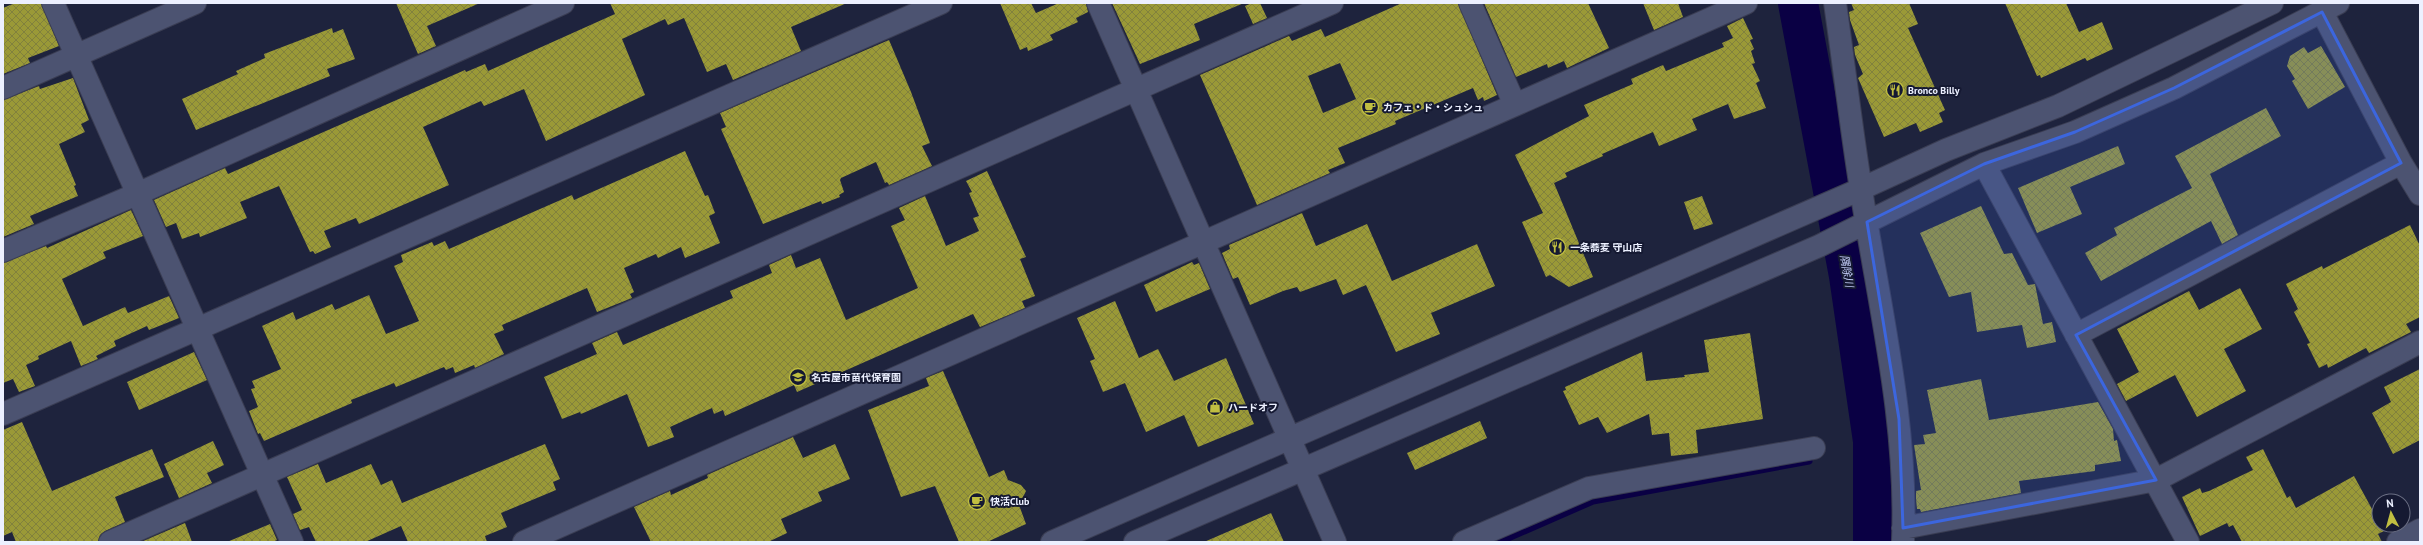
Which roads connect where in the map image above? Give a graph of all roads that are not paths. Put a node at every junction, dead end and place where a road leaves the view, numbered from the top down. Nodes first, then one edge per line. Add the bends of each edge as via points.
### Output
1 (54, 3) edge
2 (195, 3) edge
3 (563, 3) edge
4 (941, 3) edge
5 (1098, 3) edge
6 (1332, 3) edge
7 (1470, 3) edge
8 (1746, 3) edge
9 (1835, 3) edge
10 (2272, 3) edge
11 (2330, 8) edge
12 (77, 55) junction
13 (3, 88) edge
14 (1134, 89) junction
15 (1515, 105) junction
16 (2401, 163) junction
17 (1984, 164) junction
18 (1861, 190) junction
19 (137, 194) junction
20 (2420, 194) edge
21 (1867, 222) junction
22 (1203, 242) junction
23 (3, 251) edge
24 (198, 328) junction
25 (2076, 335) junction
26 (2420, 342) edge
27 (3, 414) edge
28 (1289, 439) junction
29 (1814, 448) dead end
30 (1303, 470) junction
31 (262, 475) junction
32 (2156, 480) junction
33 (2420, 530) edge
34 (1903, 535) edge
35 (110, 542) edge
36 (292, 542) edge
37 (524, 542) edge
38 (1052, 542) edge
39 (1135, 542) edge
40 (1335, 542) edge
41 (1464, 542) edge
42 (2188, 542) edge
43 (2398, 542) edge

1 - 12 street
2 - 12 street
3 - 19 street
4 - 24 street
5 - 14 street
6 - 14 street
7 - 15 street
8 - 15 street
9 - 18 street
10 - 18 street via 2058,106 1946,150
11 - 16 street
11 - 17 street via 2174,88 2075,132
12 - 13 street
12 - 19 street
14 - 22 street
14 - 31 street
15 - 22 street
16 - 20 street
16 - 25 street
17 - 21 street
17 - 25 street
18 - 21 street
18 - 28 street
19 - 23 street
19 - 24 street
21 - 30 street via 1819,246
21 - 34 street via 1899,419 1903,459
22 - 28 street
22 - 37 street
24 - 27 street
24 - 31 street
25 - 32 street
26 - 32 street
28 - 30 street
28 - 38 street
29 - 41 street via 1589,488
30 - 39 street
30 - 40 street
31 - 35 street
31 - 36 street
32 - 34 street
32 - 42 street
33 - 43 street

